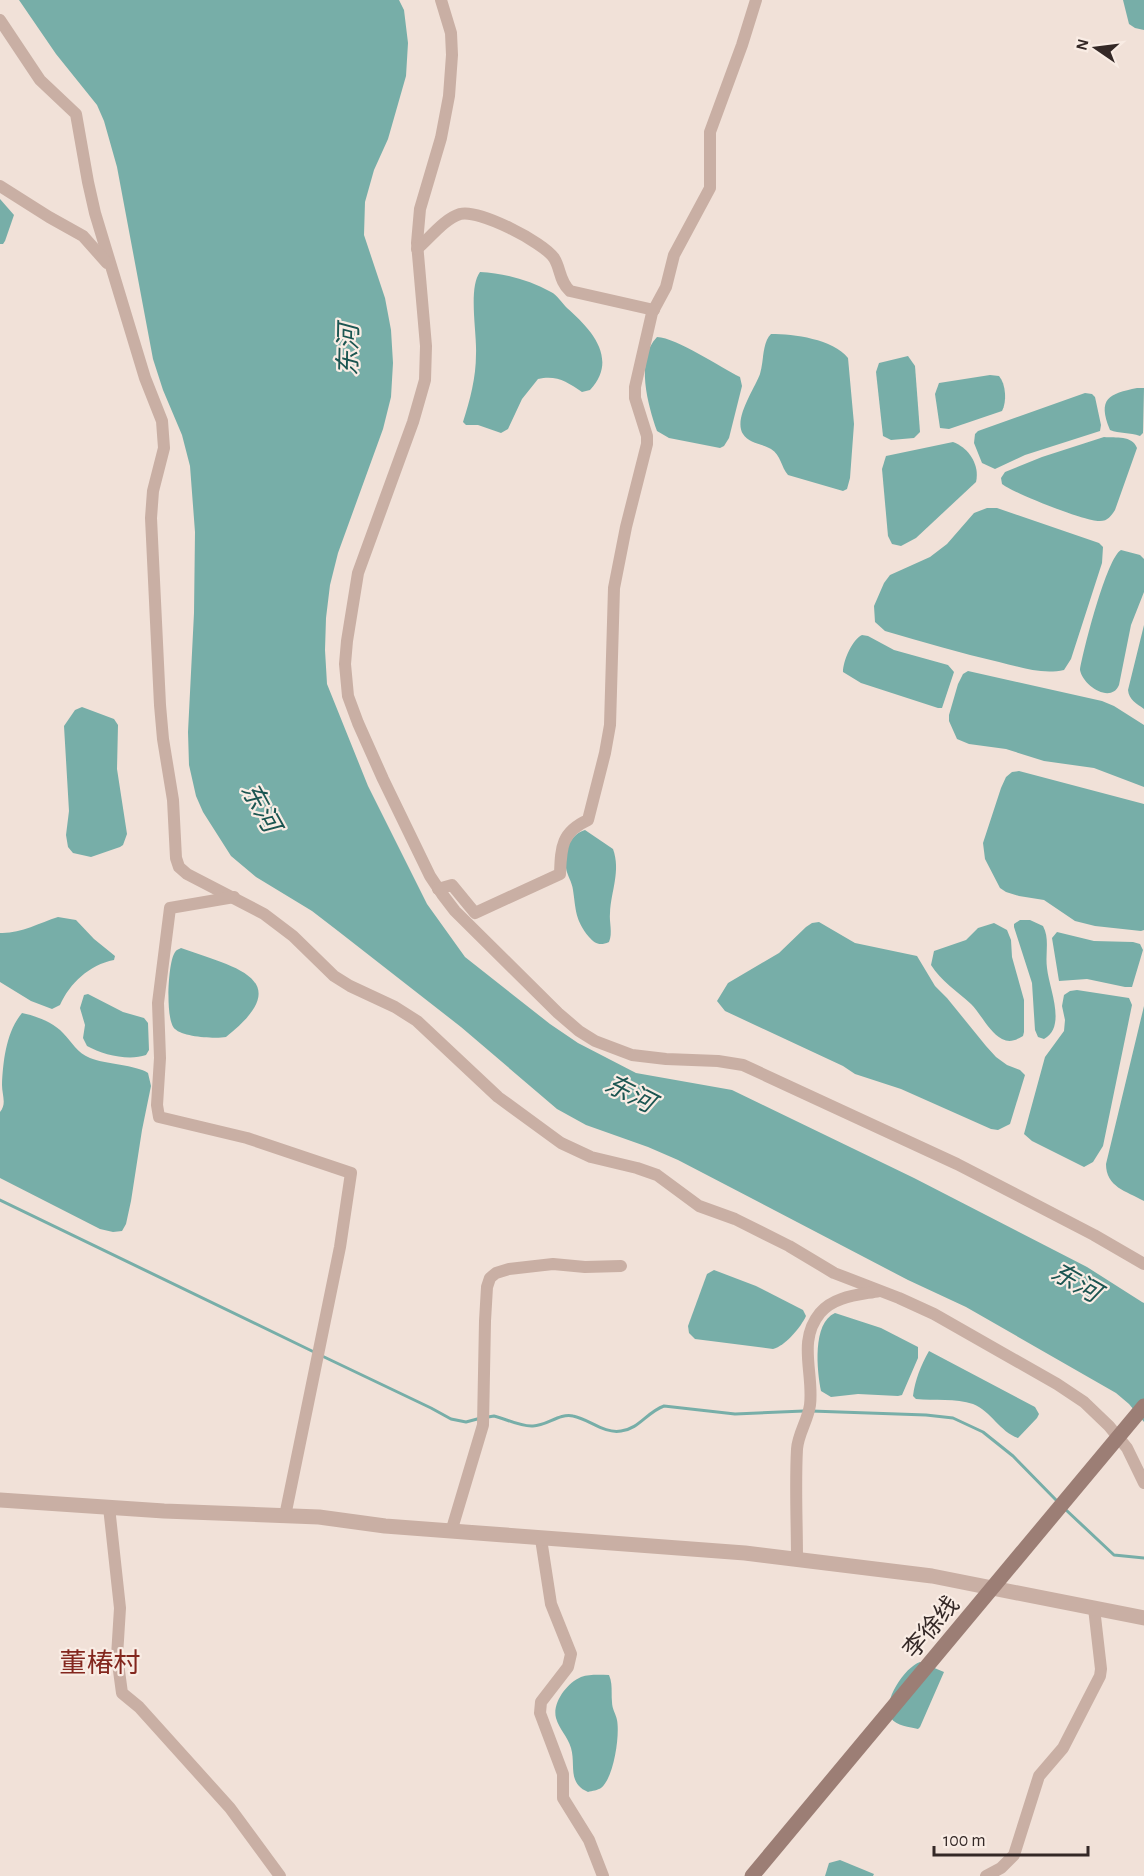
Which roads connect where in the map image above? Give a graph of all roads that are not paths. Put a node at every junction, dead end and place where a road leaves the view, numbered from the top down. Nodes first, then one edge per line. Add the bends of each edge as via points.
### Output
1 (441, 0) edge
2 (756, 0) edge
3 (0, 20) edge
4 (0, 186) edge
5 (417, 249) junction
6 (111, 268) junction
7 (654, 310) junction
8 (438, 888) junction
9 (234, 897) junction
10 (1144, 1264) edge
11 (621, 1266) dead end
12 (880, 1291) junction
13 (1144, 1406) edge
14 (1144, 1483) edge
15 (0, 1500) edge
16 (109, 1507) junction
17 (285, 1516) junction
18 (451, 1532) junction
19 (541, 1539) junction
20 (797, 1559) junction
21 (1094, 1608) junction
22 (1144, 1618) edge
23 (280, 1876) edge
24 (603, 1876) edge
25 (752, 1876) edge
26 (986, 1876) edge

1 - 5 street via 451,33 451,80 446,115 420,209
2 - 7 street via 710,132 710,188 674,255 666,287
3 - 6 street via 40,80 76,114 88,182
4 - 6 street via 83,236
5 - 7 street via 453,217 464,213 476,215 541,245 554,258 570,291
5 - 8 street via 426,345 425,380 358,573 345,664 348,696 358,723
6 - 9 street via 144,378 162,421 164,448 151,518 160,705 173,800 176,858 183,871
7 - 8 street via 635,398 647,444 615,588 610,725 588,820 567,835 560,874 532,888 475,913 452,885
8 - 10 street via 455,911 558,1013 595,1041 646,1058 743,1065 957,1164
9 - 12 street via 279,925 342,982 417,1021 498,1097 561,1143 591,1157 650,1172 699,1206 735,1219 834,1273
9 - 17 street via 170,908 158,1003 159,1118 247,1138 351,1173 340,1247
11 - 18 street via 553,1264 509,1269 493,1275 488,1282 482,1434
12 - 14 street via 934,1314 1084,1402 1127,1448
12 - 20 street via 834,1301 811,1326 807,1339 810,1405 797,1446
13 - 25 main road, 李徐线
15 - 16 street
16 - 17 street
16 - 23 street via 120,1608 117,1656 122,1693 222,1800
17 - 18 street
18 - 19 street
19 - 20 street
19 - 24 street via 551,1604 571,1654 568,1667 541,1702 540,1713 562,1773 563,1798 589,1840
20 - 21 street via 932,1576
21 - 22 street
21 - 26 street via 1100,1676 1063,1748 1039,1776 1014,1856

